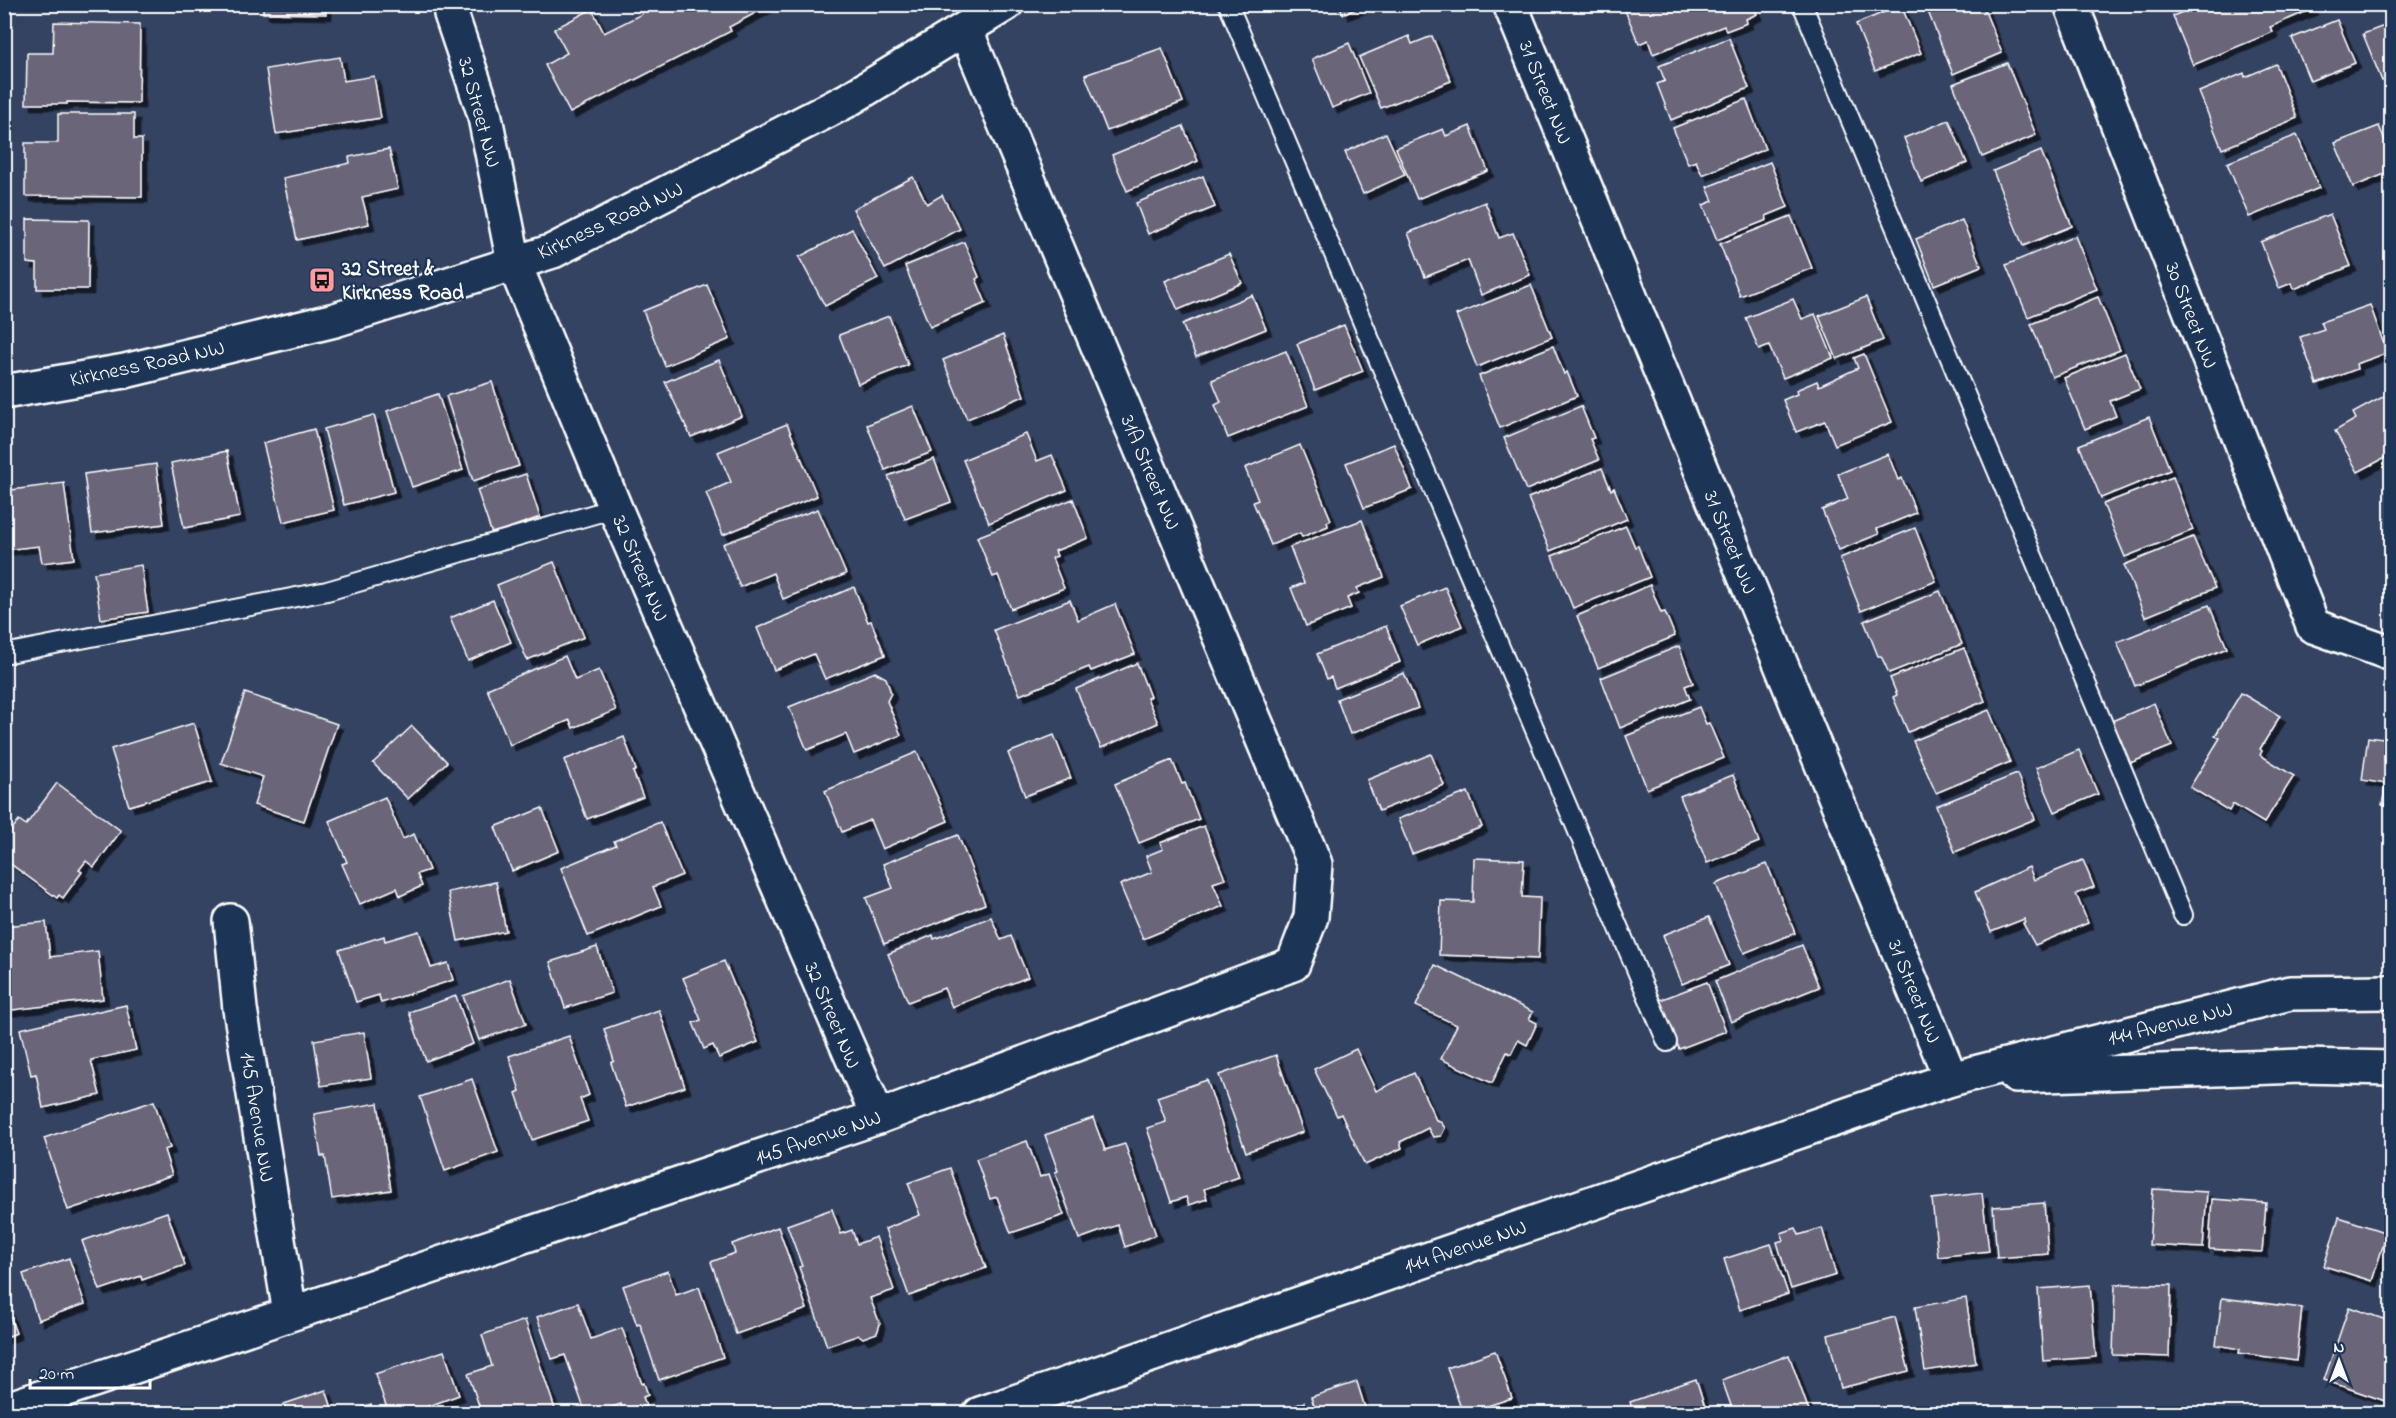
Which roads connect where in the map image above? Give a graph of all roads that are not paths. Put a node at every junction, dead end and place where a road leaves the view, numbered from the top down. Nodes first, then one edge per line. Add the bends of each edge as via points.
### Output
1 (452, 4) edge
2 (1006, 4) edge
3 (1227, 4) edge
4 (1510, 4) edge
5 (1802, 4) edge
6 (2071, 4) edge
7 (966, 31) junction
8 (514, 263) junction
9 (4, 392) edge
10 (615, 508) junction
11 (4, 654) edge
12 (2391, 654) edge
13 (2183, 915) dead end
14 (1311, 917) joint
15 (231, 921) dead end
16 (2391, 992) edge
17 (1667, 1042) dead end
18 (2391, 1068) edge
19 (1951, 1079) junction
20 (878, 1117) junction
21 (290, 1312) junction
22 (4, 1410) edge
23 (980, 1413) edge

1 - 8 street, 32 Street NW via 452,15 484,112
2 - 7 street, Kirkness Road NW
3 - 17 lane
4 - 19 street, 31 Street NW
5 - 13 lane
6 - 12 street, 30 Street NW via 2313,626
7 - 8 street, Kirkness Road NW via 846,101 626,216 553,251
7 - 14 street, 31A Street NW via 1315,864
8 - 9 street, Kirkness Road NW via 335,320 125,371
8 - 10 street, 32 Street NW
10 - 11 lane via 327,591
10 - 20 street, 32 Street NW
14 - 20 street, 145 Avenue NW via 1293,964
15 - 21 street, 145 Avenue NW via 240,1009
16 - 19 street, 144 Avenue NW via 2289,993
18 - 19 street, 144 Avenue NW via 2301,1066
19 - 23 street, 144 Avenue NW
20 - 21 street, 145 Avenue NW
21 - 22 street, 145 Avenue NW

